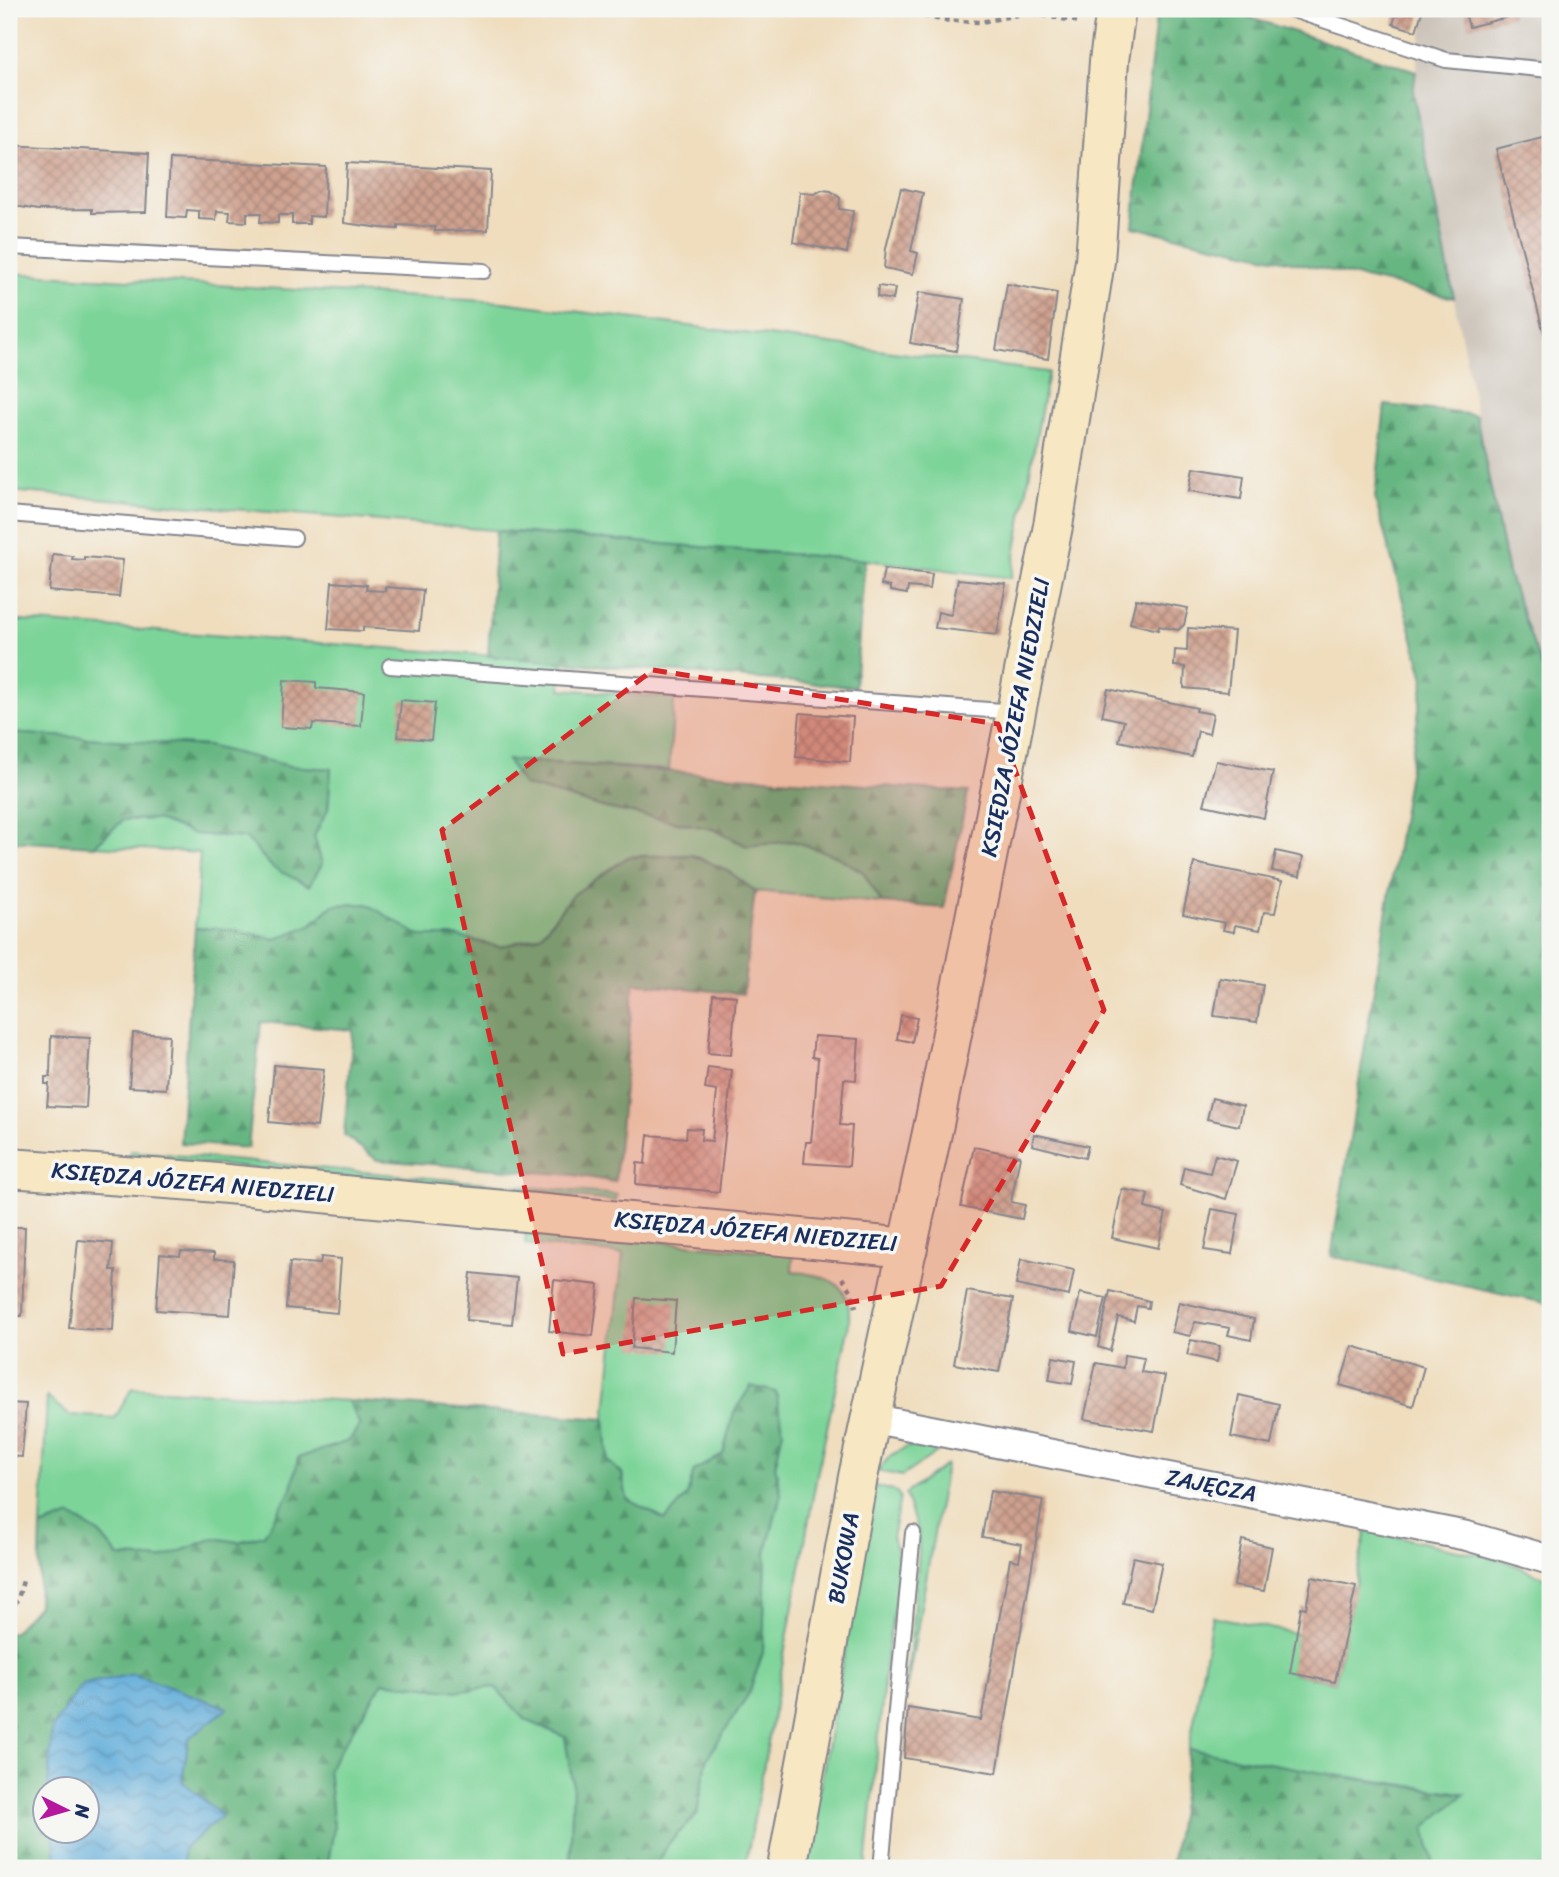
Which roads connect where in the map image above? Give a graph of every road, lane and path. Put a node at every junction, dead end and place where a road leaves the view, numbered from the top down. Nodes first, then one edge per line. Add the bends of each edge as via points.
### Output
1 (895, 9) edge
2 (1290, 9) edge
3 (1102, 16) edge
4 (1550, 70) edge
5 (9, 247) edge
6 (484, 271) dead end
7 (9, 514) edge
8 (294, 538) dead end
9 (390, 666) dead end
10 (1017, 712) junction
11 (9, 1168) edge
12 (908, 1248) junction
13 (870, 1418) junction
14 (913, 1533) dead end
15 (1550, 1560) edge
16 (24, 1577) dead end
17 (9, 1613) edge
18 (787, 1868) edge
19 (881, 1868) edge

1 - 3 path via 941,20 981,22 1028,13
2 - 4 lane via 1446,60
3 - 10 street, KSIĘDZA JÓZEFA NIEDZIELI via 1109,61 1095,261
5 - 6 lane
7 - 8 lane
9 - 10 lane
10 - 12 street, KSIĘDZA JÓZEFA NIEDZIELI
11 - 12 street, KSIĘDZA JÓZEFA NIEDZIELI via 195,1181
12 - 13 street, BUKOWA
13 - 15 street, ZAJĘCZA via 1467,1536
13 - 18 street, BUKOWA
14 - 19 lane
16 - 17 path

